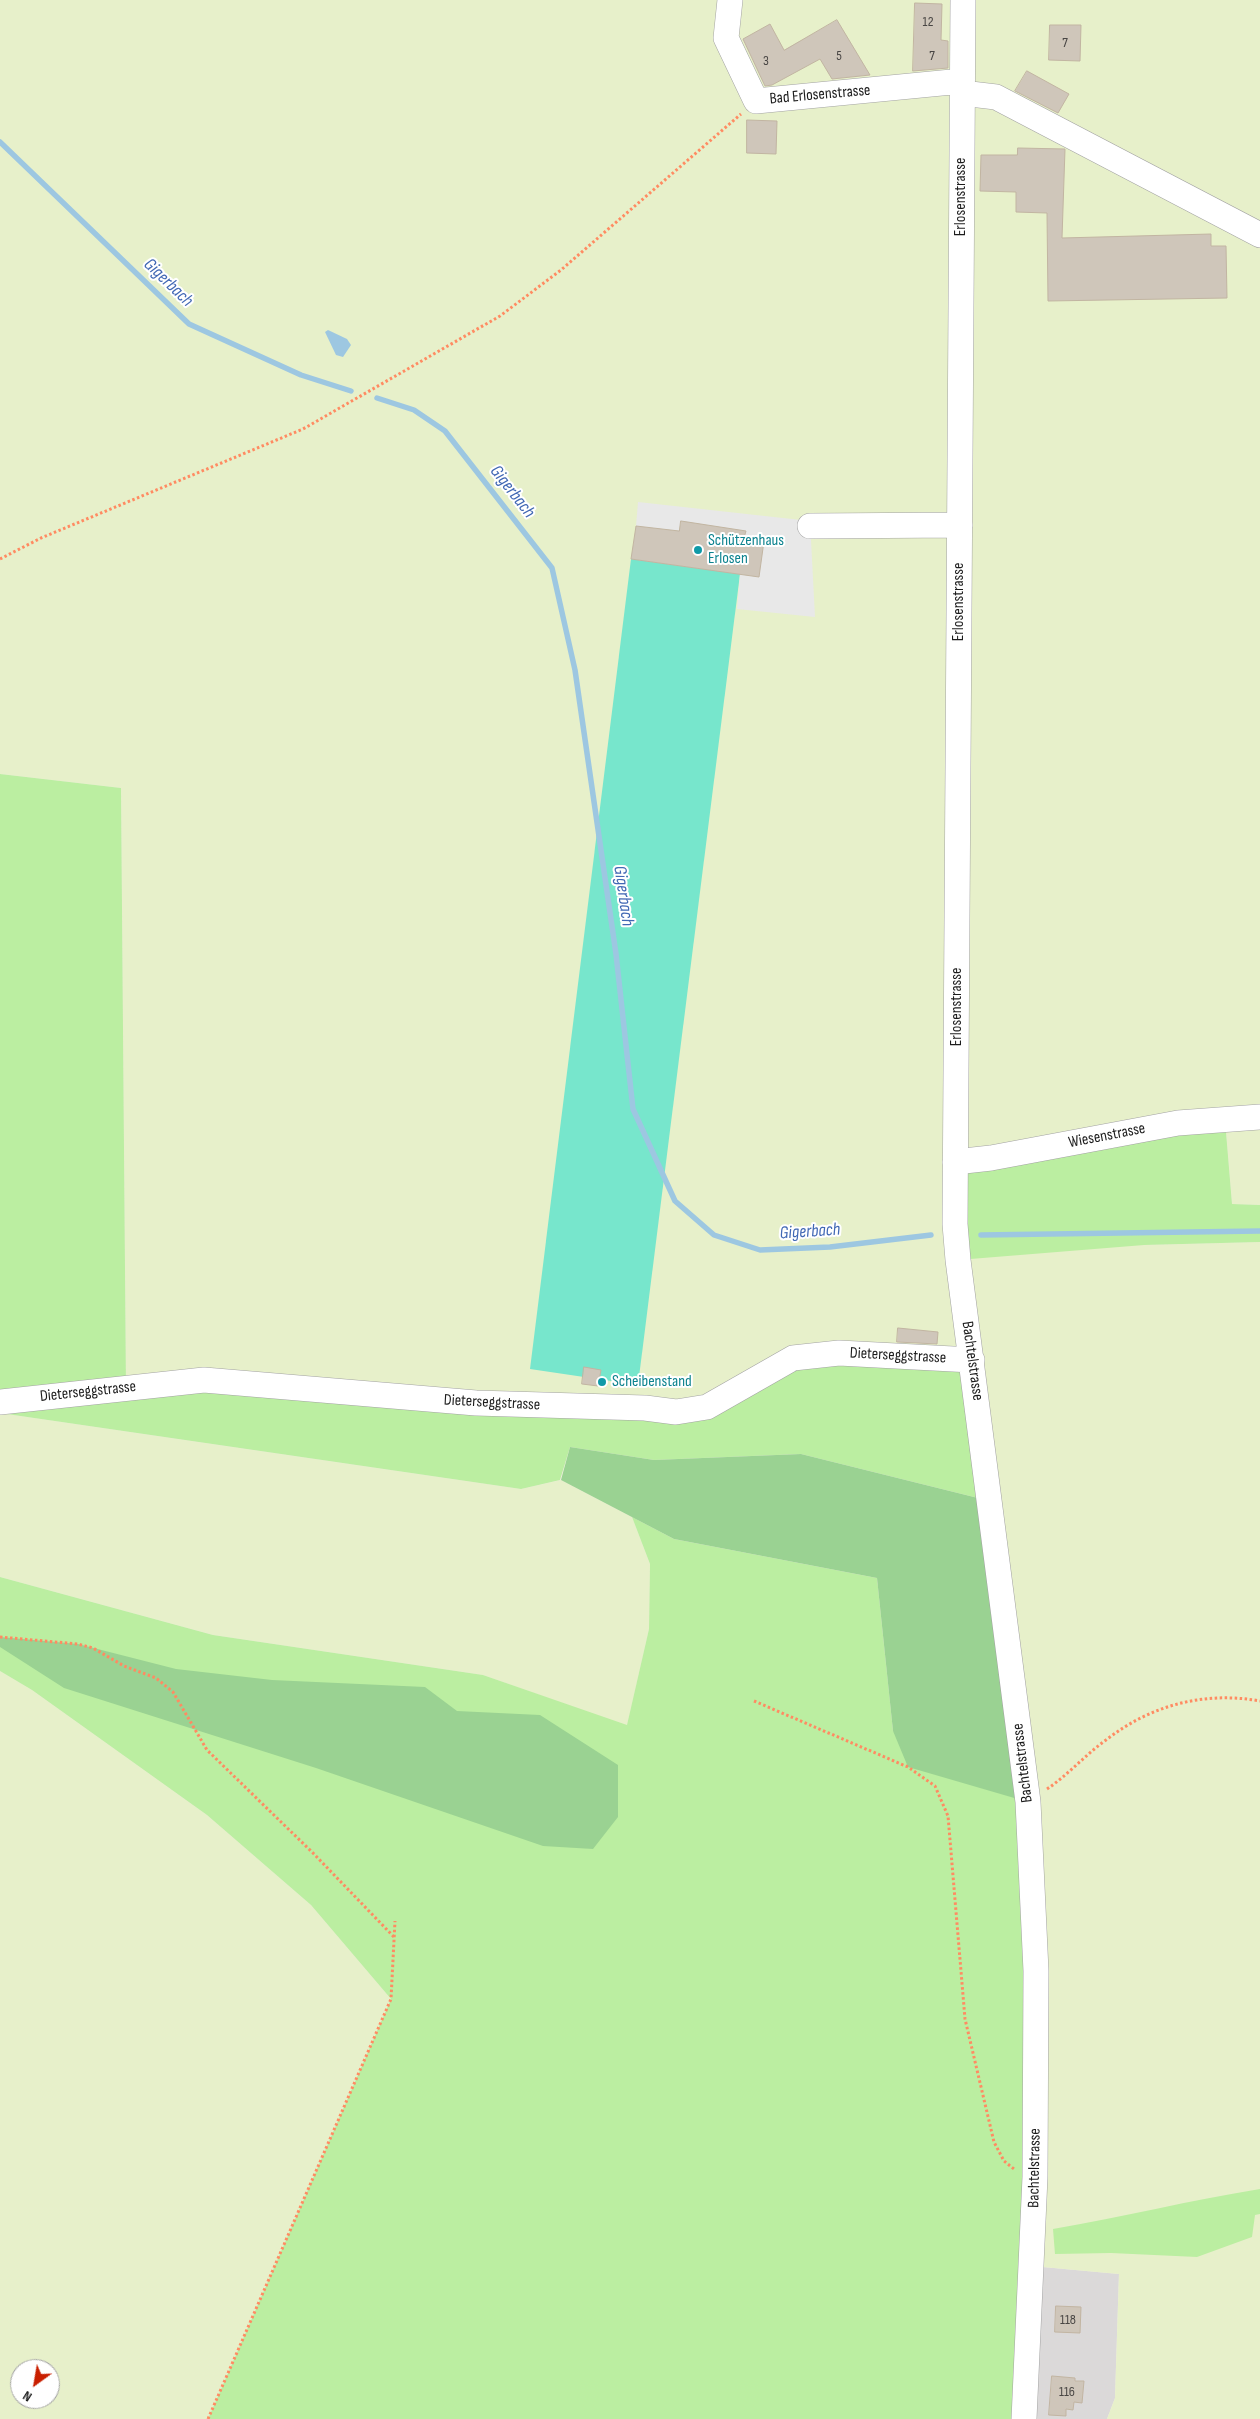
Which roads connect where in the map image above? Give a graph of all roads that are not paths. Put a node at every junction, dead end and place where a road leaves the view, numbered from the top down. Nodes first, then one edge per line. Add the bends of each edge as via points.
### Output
1 (730, 0) edge
2 (963, 0) edge
3 (962, 87) junction
4 (1260, 235) edge
5 (810, 526) dead end
6 (960, 526) junction
7 (956, 1111) joint
8 (1260, 1117) edge
9 (955, 1162) junction
10 (972, 1360) junction
11 (0, 1402) edge
12 (1024, 2419) edge

1 - 3 street, Bad Erlosenstrasse via 726,38 756,101
2 - 3 street, Erlosenstrasse
3 - 4 street via 996,98
3 - 6 street, Erlosenstrasse
5 - 6 street
6 - 7 street, Erlosenstrasse
7 - 9 street, Bachtelstrasse
8 - 9 street, Wiesenstrasse via 1178,1123
9 - 10 street, Bachtelstrasse via 958,1260
10 - 11 street, Dieterseggstrasse via 839,1354 793,1358 707,1407 676,1412 645,1408 476,1403 204,1380
10 - 12 street, Bachtelstrasse via 1028,1802 1036,1971 1035,2177

